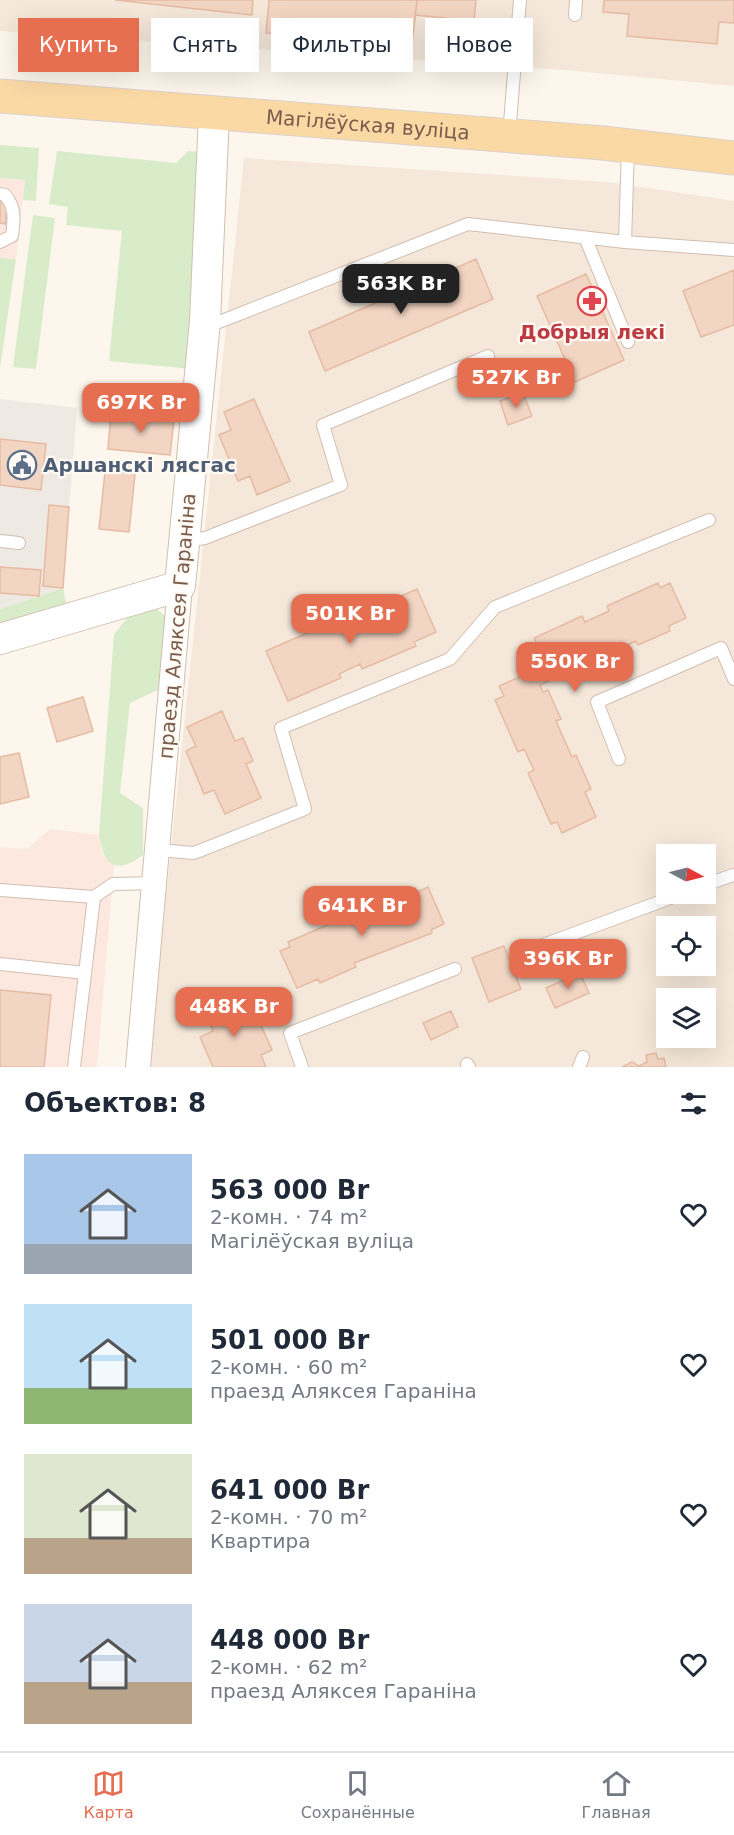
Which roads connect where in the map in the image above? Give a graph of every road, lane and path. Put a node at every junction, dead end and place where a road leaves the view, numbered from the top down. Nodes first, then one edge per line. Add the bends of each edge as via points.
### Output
1 (520, 0) edge
2 (576, 0) edge
3 (575, 15) dead end
4 (0, 96) edge
5 (214, 114) junction
6 (509, 136) junction
7 (628, 145) junction
8 (734, 158) edge
9 (0, 194) edge
10 (585, 237) junction
11 (0, 242) edge
12 (625, 242) junction
13 (734, 250) edge
14 (205, 321) junction
15 (628, 342) dead end
16 (488, 357) dead end
17 (709, 520) dead end
18 (0, 541) edge
19 (185, 541) junction
20 (19, 543) dead end
21 (180, 586) junction
22 (0, 639) edge
23 (734, 679) edge
24 (619, 759) dead end
25 (158, 850) junction
26 (734, 876) edge
27 (716, 882) edge
28 (156, 883) junction
29 (0, 890) edge
30 (94, 897) junction
31 (656, 903) edge
32 (535, 948) dead end
33 (0, 964) edge
34 (455, 969) dead end
35 (85, 973) junction
36 (74, 1067) edge
37 (138, 1067) edge
38 (302, 1067) edge

1 - 6 lane
2 - 3 lane
4 - 5 main road, Магілёўская вуліца
5 - 6 main road, Магілёўская вуліца
5 - 14 street, праезд Аляксея Гараніна
6 - 7 main road, Магілёўская вуліца
7 - 8 main road, Магілёўская вуліца
7 - 12 lane
9 - 11 lane via 13,204 14,216 12,236
10 - 12 lane
10 - 14 lane via 468,224 219,322
10 - 15 lane
12 - 13 lane
14 - 19 street, праезд Аляксея Гараніна
16 - 19 lane via 323,424 341,485 205,538
17 - 25 lane via 495,607 450,659 281,728 305,809 194,853
18 - 20 lane
19 - 21 street, праезд Аляксея Гараніна
21 - 22 street
21 - 25 street, праезд Аляксея Гараніна
23 - 24 lane via 721,648 597,702
25 - 28 street, праезд Аляксея Гараніна
26 - 27 lane
28 - 30 lane via 113,884
28 - 37 street, праезд Аляксея Гараніна
29 - 30 lane
30 - 35 lane
31 - 32 lane
33 - 35 lane
34 - 38 lane via 291,1033
35 - 36 lane

